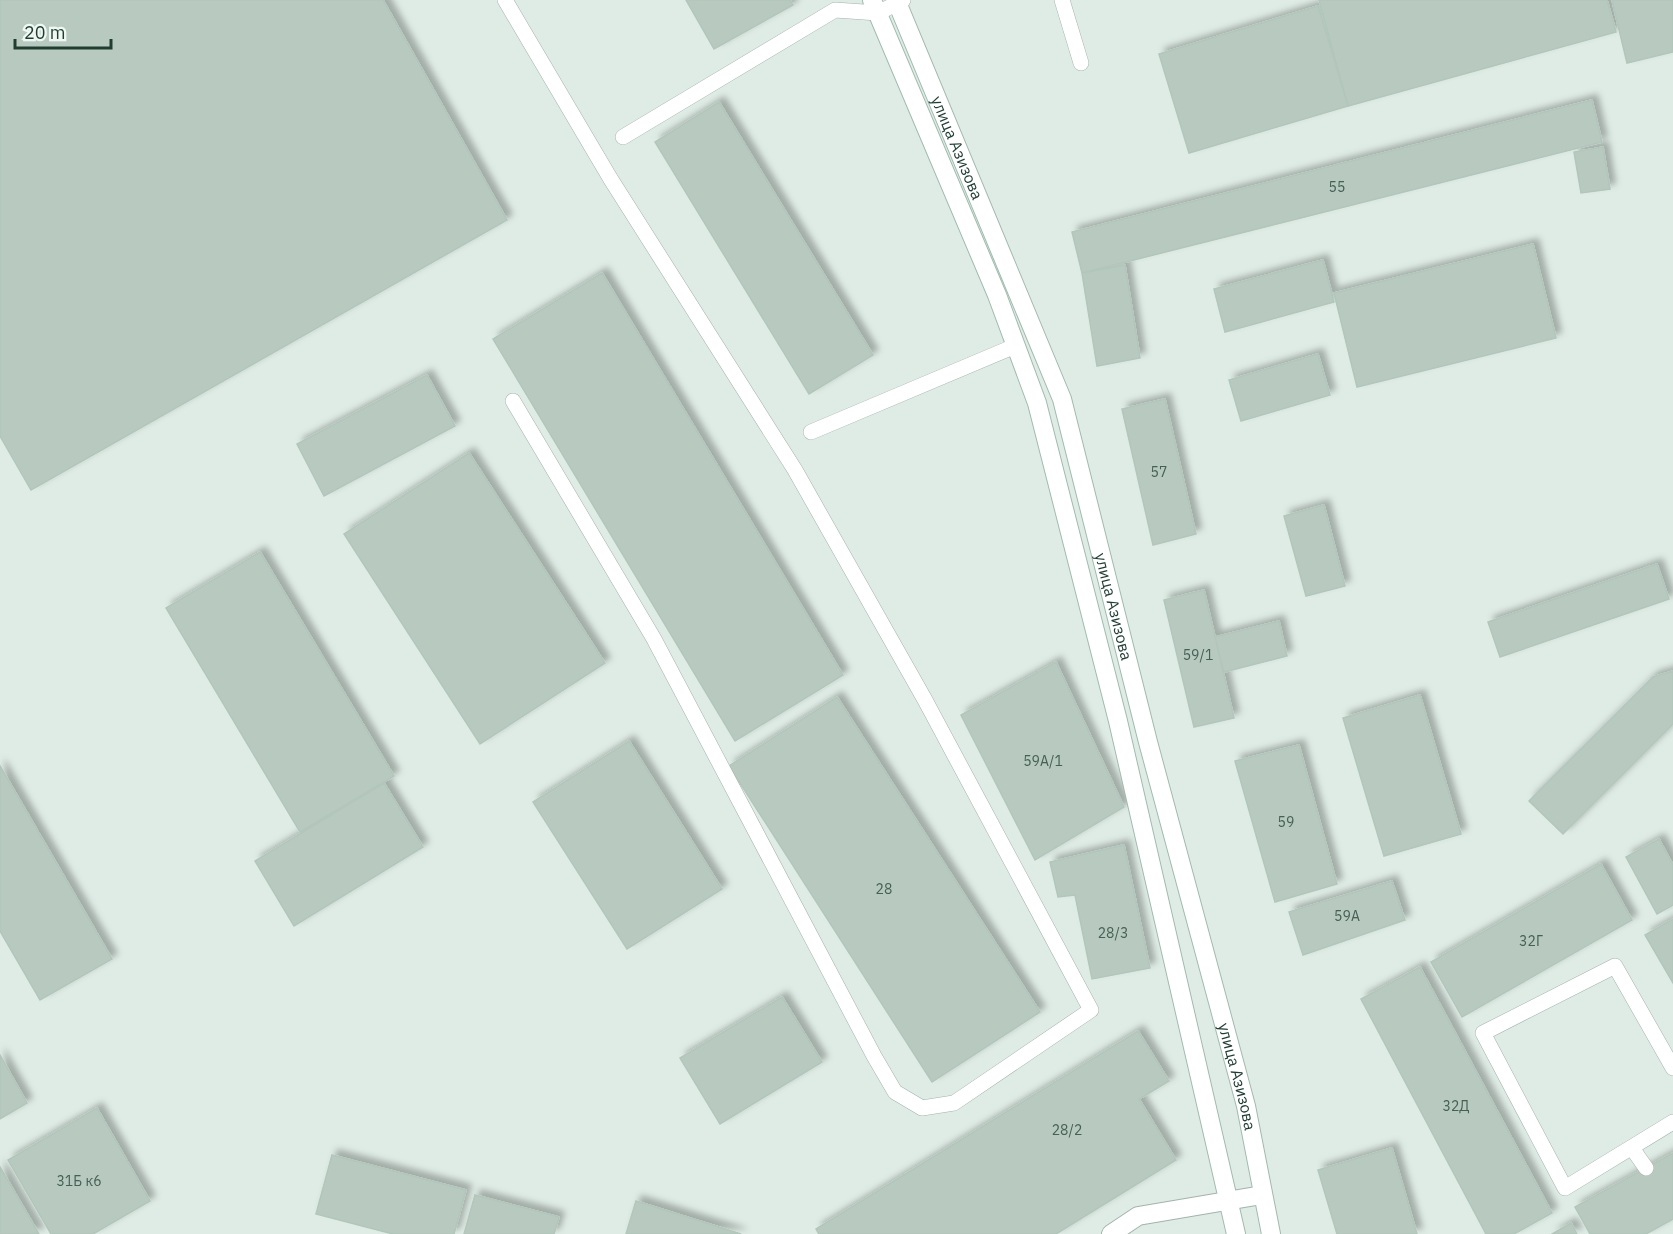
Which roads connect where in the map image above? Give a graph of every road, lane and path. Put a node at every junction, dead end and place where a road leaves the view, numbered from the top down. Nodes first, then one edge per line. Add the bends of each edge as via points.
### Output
1 (505, 0) edge
2 (1062, 0) edge
3 (899, 2) edge
4 (875, 7) edge
5 (1081, 63) dead end
6 (623, 137) dead end
7 (1016, 346) junction
8 (513, 400) dead end
9 (810, 432) dead end
10 (1673, 1068) edge
11 (1673, 1122) edge
12 (1632, 1148) junction
13 (1646, 1168) dead end
14 (1262, 1195) junction
15 (1227, 1201) junction
16 (1111, 1234) edge
17 (1236, 1234) edge
18 (1271, 1234) edge

1 - 8 lane via 610,178 795,470 925,700 1090,1010 954,1103 922,1108 895,1092 654,639
2 - 5 lane
3 - 4 lane
3 - 14 main road, улица Азизова via 1062,399 1148,742 1243,1094
4 - 6 lane via 835,10
4 - 7 main road, улица Азизова
7 - 9 lane
7 - 15 main road, улица Азизова via 1037,403 1118,721
10 - 12 lane via 1615,966 1483,1034 1565,1188
11 - 12 lane
12 - 13 lane
14 - 15 main road
14 - 18 main road, улица Азизова
15 - 16 main road via 1138,1216
15 - 17 main road, улица Азизова

